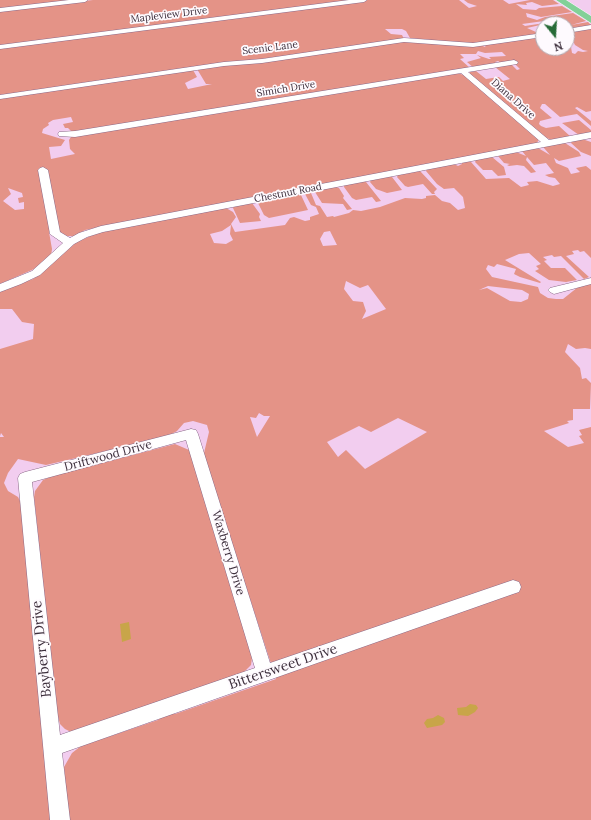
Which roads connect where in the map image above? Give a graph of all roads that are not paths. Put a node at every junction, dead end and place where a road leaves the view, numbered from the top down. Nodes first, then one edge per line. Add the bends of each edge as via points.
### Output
1 (85, 0) edge
2 (364, 0) edge
3 (560, 0) edge
4 (0, 10) edge
5 (591, 20) edge
6 (591, 27) edge
7 (575, 30) edge
8 (535, 36) edge
9 (0, 48) edge
10 (514, 62) dead end
11 (463, 71) junction
12 (0, 97) edge
13 (62, 134) dead end
14 (591, 136) edge
15 (548, 144) junction
16 (43, 170) dead end
17 (70, 242) junction
18 (591, 281) edge
19 (0, 288) edge
20 (554, 290) dead end
21 (191, 434) joint
22 (25, 478) joint
23 (513, 587) dead end
24 (265, 673) junction
25 (53, 747) junction
26 (60, 820) edge

1 - 4 street
2 - 9 street, Mapleview Drive
3 - 5 main road
6 - 7 street
8 - 12 street, Scenic Lane via 473,45 404,40
10 - 11 street, Simich Drive
11 - 13 street, Simich Drive
11 - 15 street, Diana Drive
14 - 15 street, Chestnut Road
15 - 17 street, Chestnut Road via 107,228 87,233
16 - 17 street via 55,234
17 - 19 street, Chestnut Road via 36,273
18 - 20 street
21 - 22 street, Driftwood Drive
21 - 24 street, Waxberry Drive
22 - 25 street, Bayberry Drive
23 - 24 street, Bittersweet Drive
24 - 25 street, Bittersweet Drive
25 - 26 street, Bayberry Drive

